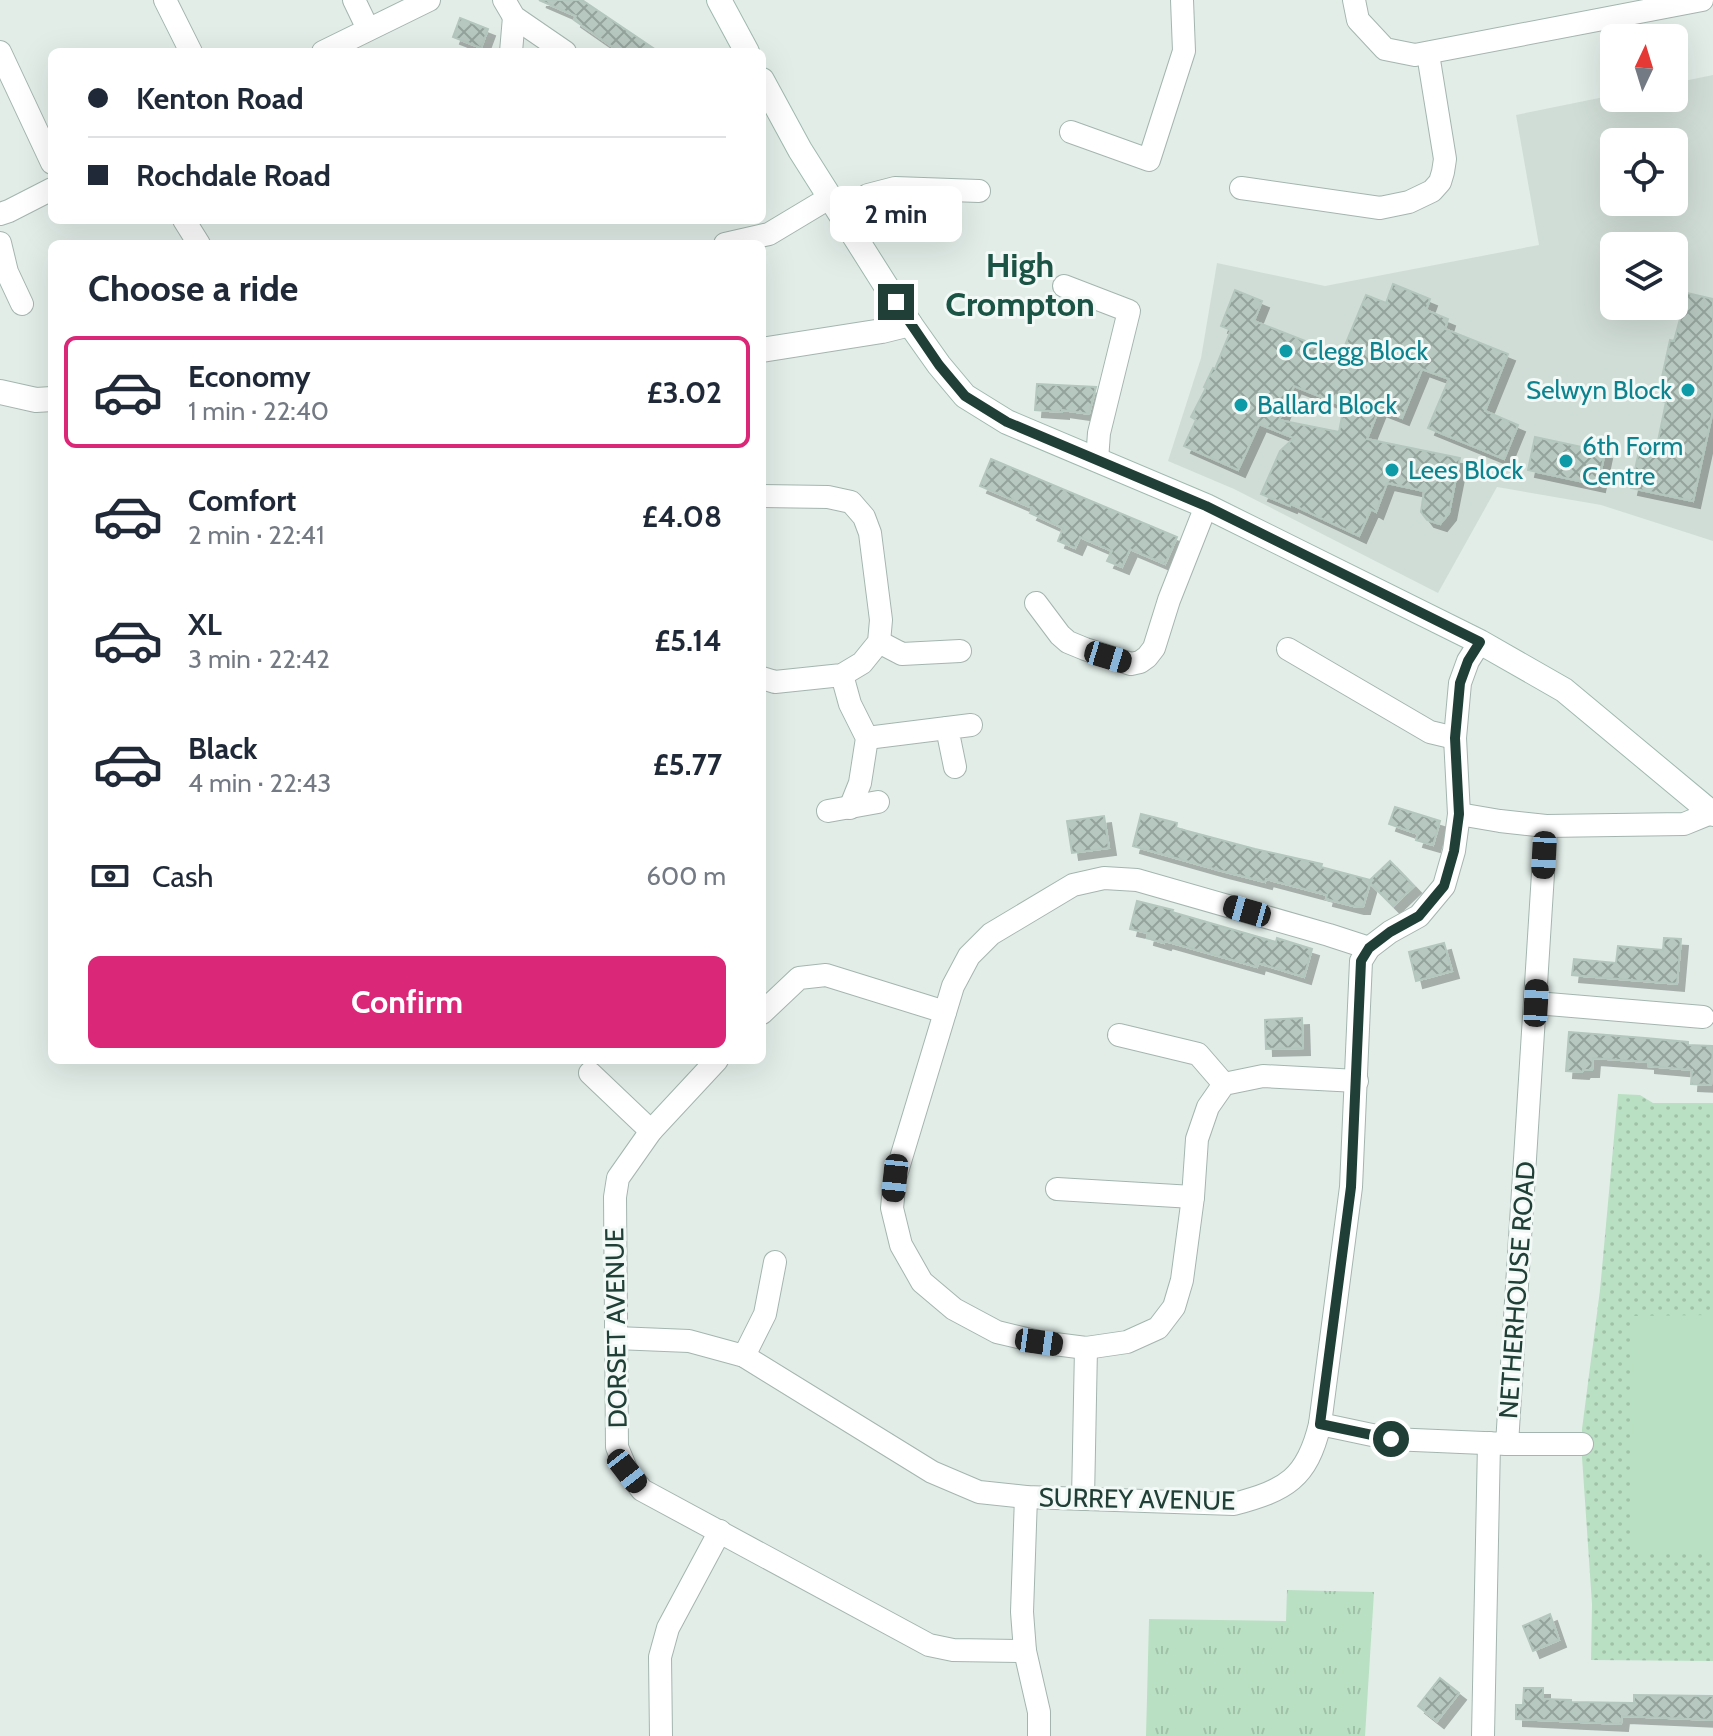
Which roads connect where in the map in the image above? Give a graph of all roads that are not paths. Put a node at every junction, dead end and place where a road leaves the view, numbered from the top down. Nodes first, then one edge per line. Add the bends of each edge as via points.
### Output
1 (165, 0) edge
2 (354, 0) edge
3 (429, 0) edge
4 (719, 0) edge
5 (1182, 0) edge
6 (1354, 0) edge
7 (1702, 0) edge
8 (509, 8) edge
9 (368, 29) junction
10 (189, 48) edge
11 (331, 48) edge
12 (511, 48) edge
13 (560, 48) edge
14 (745, 48) edge
15 (0, 52) edge
16 (1428, 54) junction
17 (766, 87) edge
18 (1071, 132) dead end
19 (48, 154) edge
20 (1241, 188) dead end
21 (48, 191) edge
22 (979, 191) dead end
23 (834, 206) junction
24 (0, 214) edge
25 (743, 240) edge
26 (0, 243) edge
27 (1064, 286) dead end
28 (22, 304) dead end
29 (910, 324) junction
30 (766, 349) edge
31 (0, 392) edge
32 (48, 399) edge
33 (1097, 460) junction
34 (766, 496) edge
35 (1206, 506) junction
36 (1036, 603) dead end
37 (879, 642) junction
38 (1480, 642) junction
39 (1288, 649) dead end
40 (960, 651) dead end
41 (842, 675) junction
42 (766, 679) edge
43 (971, 725) dead end
44 (947, 728) junction
45 (867, 738) junction
46 (1455, 738) junction
47 (955, 767) dead end
48 (878, 802) dead end
49 (1712, 813) edge
50 (1459, 814) junction
51 (1546, 826) junction
52 (1369, 948) junction
53 (766, 1003) edge
54 (1536, 1003) junction
55 (945, 1012) junction
56 (1703, 1017) dead end
57 (1119, 1035) dead end
58 (713, 1064) edge
59 (590, 1073) dead end
60 (1357, 1081) junction
61 (1224, 1084) junction
62 (651, 1131) junction
63 (1057, 1189) dead end
64 (1193, 1197) junction
65 (775, 1262) dead end
66 (616, 1338) junction
67 (1086, 1348) junction
68 (744, 1356) junction
69 (1320, 1424) junction
70 (1498, 1443) junction
71 (1582, 1444) dead end
72 (1026, 1497) junction
73 (1083, 1499) junction
74 (720, 1531) junction
75 (1025, 1651) junction
76 (661, 1736) edge
77 (1039, 1736) edge
78 (1483, 1736) edge

1 - 10 street
2 - 9 street
3 - 9 street
4 - 14 main road
5 - 18 street via 1184,51 1149,160
6 - 16 street via 1358,20 1385,49
7 - 16 street
8 - 12 street
8 - 13 street
9 - 11 street
15 - 19 street
16 - 20 street via 1445,159 1440,182 1432,191 1380,208
17 - 23 main road
21 - 24 street
22 - 23 street via 895,188
23 - 25 street
23 - 29 main road
26 - 28 street
27 - 33 street via 1129,311
29 - 30 main road
29 - 33 main road via 965,396 1007,422
31 - 32 main road
33 - 35 main road
34 - 37 street via 828,497 851,502 864,517 881,620
35 - 36 street via 1154,648 1140,662 1131,664 1068,642
35 - 38 main road
37 - 40 street via 902,654
37 - 41 street via 862,663
38 - 46 street via 1460,683
38 - 49 main road via 1564,690
39 - 46 street via 1430,732
41 - 42 street
41 - 45 street
43 - 44 street
44 - 45 street
44 - 47 street
45 - 48 street via 860,783 839,809
46 - 50 street
49 - 51 street via 1684,824
50 - 51 street
50 - 52 street via 1444,886 1419,916
51 - 54 street, NETHERHOUSE ROAD
52 - 55 street via 1137,880 1104,878 1073,885 991,934 969,956
52 - 60 street, SURREY AVENUE via 1361,961
53 - 55 street via 799,978 826,975
54 - 56 street
54 - 70 street, NETHERHOUSE ROAD
55 - 67 street via 895,1178 892,1208 901,1245 922,1282 954,1309 997,1332
57 - 61 street via 1198,1054
58 - 62 street, DORSET AVENUE
59 - 62 street
60 - 61 street via 1263,1076
60 - 69 street, SURREY AVENUE via 1351,1187
61 - 64 street via 1208,1107 1197,1139
62 - 66 street, DORSET AVENUE via 618,1178
63 - 64 street
64 - 67 street via 1174,1307 1158,1328 1127,1342
65 - 68 street via 765,1314
66 - 68 street, SURREY AVENUE via 689,1341
66 - 74 street, DORSET AVENUE via 617,1447 627,1471 642,1490
67 - 73 street
68 - 72 street, SURREY AVENUE via 932,1472 979,1492
69 - 70 street via 1391,1439
69 - 73 street, SURREY AVENUE via 1295,1478 1268,1495 1234,1504
70 - 71 street
70 - 78 street, NETHERHOUSE ROAD
72 - 73 street, SURREY AVENUE
72 - 75 street
74 - 75 street, DORSET AVENUE via 929,1645
74 - 76 street via 668,1628 660,1657
75 - 77 street

